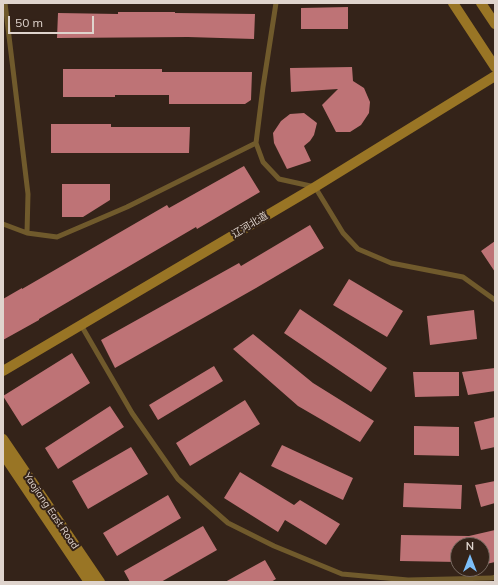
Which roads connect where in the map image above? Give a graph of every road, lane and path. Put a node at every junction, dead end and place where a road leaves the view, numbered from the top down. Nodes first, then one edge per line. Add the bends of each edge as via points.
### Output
1 (5, 3) edge
2 (276, 3) edge
3 (453, 3) edge
4 (482, 3) edge
5 (495, 24) edge
6 (495, 67) edge
7 (495, 76) edge
8 (256, 143) junction
9 (315, 187) junction
10 (3, 224) edge
11 (27, 234) junction
12 (495, 300) edge
13 (80, 325) junction
14 (3, 371) edge
15 (3, 439) edge
16 (3, 454) edge
17 (495, 577) edge
18 (90, 582) edge
19 (100, 582) edge

1 - 11 lane via 28,194
2 - 8 lane
3 - 6 street
4 - 5 street
7 - 9 street, 辽河北道
8 - 9 lane via 263,162 279,179
8 - 11 lane via 127,207 57,237
9 - 12 lane via 343,234 358,249 391,263 463,277
9 - 13 street, 辽河北道
10 - 11 lane
13 - 14 street, 辽河北道
13 - 17 lane via 132,413 178,479 228,523 274,546 342,574 408,580
15 - 19 street, Yaojiang East Road
16 - 18 street, Yaojiang East Road

